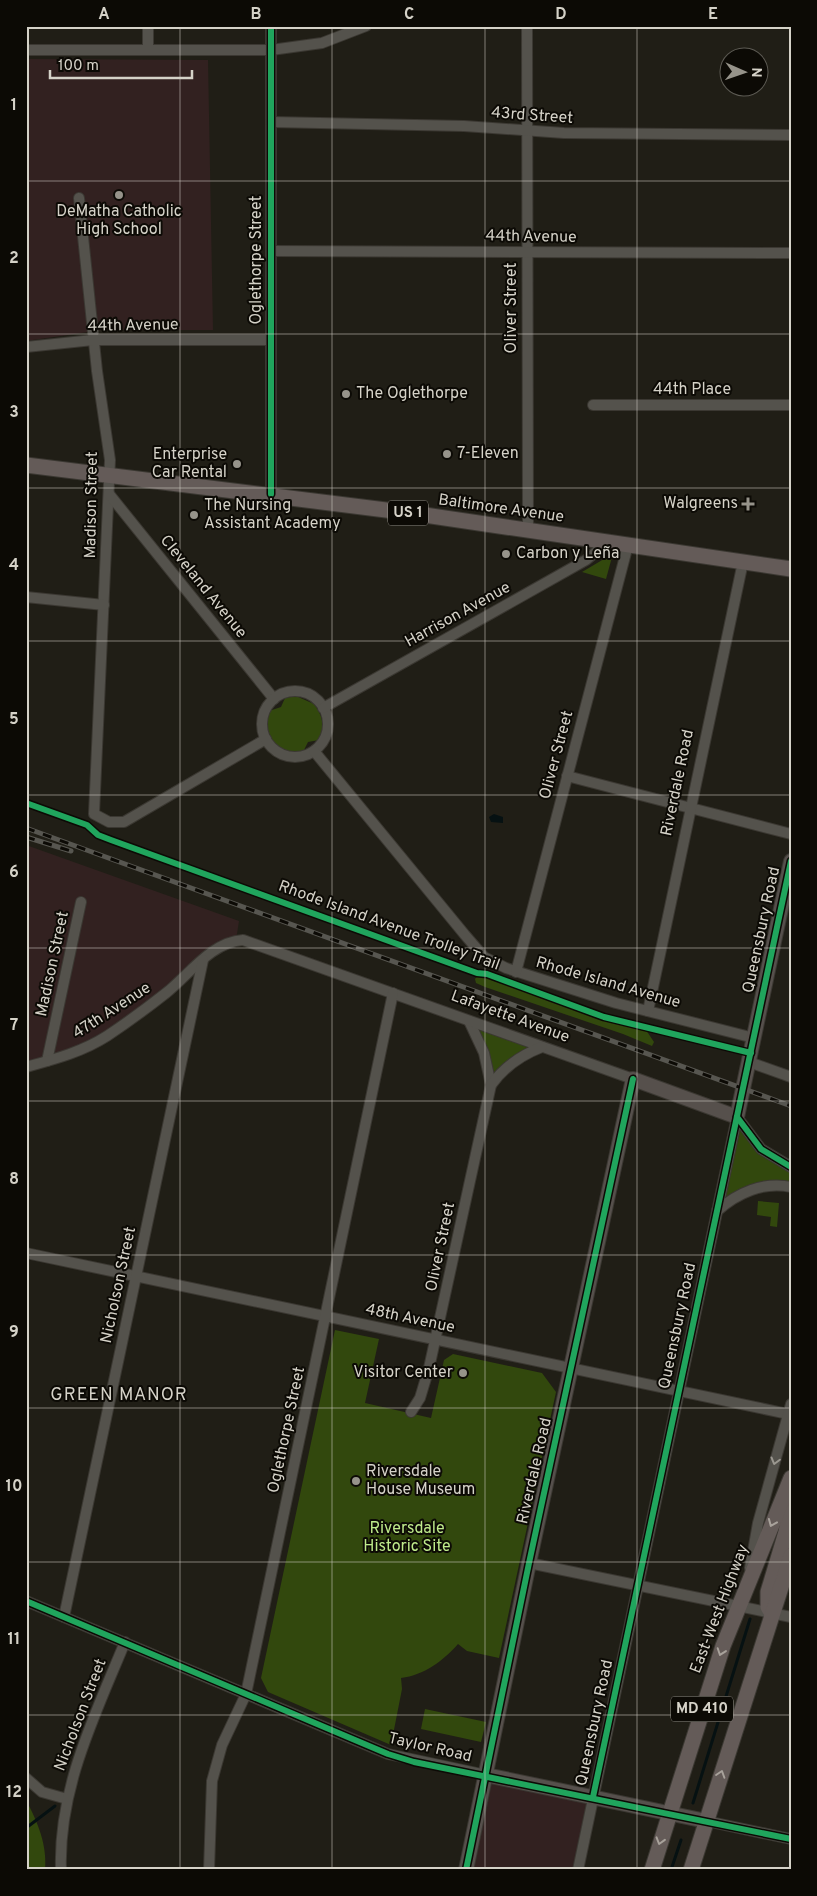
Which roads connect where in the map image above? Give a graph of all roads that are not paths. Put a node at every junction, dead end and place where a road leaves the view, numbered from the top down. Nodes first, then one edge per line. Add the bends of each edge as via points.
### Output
1 (148, 26) edge
2 (271, 26) edge
3 (366, 26) edge
4 (526, 26) edge
5 (148, 49) junction
6 (26, 50) edge
7 (271, 50) junction
8 (271, 122) junction
9 (527, 131) junction
10 (791, 135) edge
11 (79, 198) dead end
12 (270, 250) junction
13 (527, 251) junction
14 (791, 253) edge
15 (93, 340) junction
16 (270, 340) junction
17 (26, 347) edge
18 (593, 405) dead end
19 (791, 405) edge
20 (26, 465) edge
21 (110, 475) junction
22 (109, 494) junction
23 (271, 494) junction
24 (528, 530) junction
25 (602, 541) junction
26 (628, 545) junction
27 (743, 562) junction
28 (791, 569) edge
29 (26, 597) edge
30 (104, 606) junction
31 (274, 699) junction
32 (323, 708) junction
33 (266, 739) junction
34 (314, 751) junction
35 (567, 776) junction
36 (691, 808) junction
37 (791, 834) edge
38 (791, 861) edge
39 (81, 902) dead end
40 (203, 960) junction
41 (516, 972) junction
42 (393, 993) junction
43 (648, 1011) junction
44 (468, 1021) junction
45 (754, 1038) junction
46 (542, 1047) junction
47 (47, 1061) junction
48 (749, 1062) junction
49 (26, 1067) edge
50 (791, 1077) edge
51 (633, 1079) junction
52 (491, 1085) junction
53 (737, 1117) junction
54 (791, 1168) edge
55 (791, 1187) edge
56 (717, 1211) junction
57 (26, 1253) edge
58 (136, 1276) junction
59 (326, 1316) junction
60 (436, 1339) junction
61 (572, 1368) junction
62 (678, 1391) junction
63 (789, 1409) edge
64 (411, 1412) dead end
65 (791, 1478) edge
66 (791, 1506) edge
67 (791, 1556) edge
68 (529, 1563) junction
69 (749, 1578) junction
70 (637, 1586) junction
71 (26, 1601) edge
72 (737, 1606) junction
73 (773, 1614) junction
74 (64, 1617) junction
75 (791, 1618) edge
76 (125, 1642) junction
77 (246, 1694) junction
78 (486, 1775) junction
79 (26, 1778) edge
80 (593, 1797) junction
81 (67, 1800) junction
82 (669, 1813) junction
83 (706, 1821) junction
84 (791, 1839) edge
85 (61, 1870) edge
86 (209, 1870) edge
87 (466, 1870) edge
88 (578, 1870) edge
89 (652, 1870) edge
90 (691, 1870) edge

1 - 5 street
2 - 7 street, Oglethorpe Street
3 - 7 street via 322,43
4 - 9 street, Oliver Street
5 - 6 street
5 - 7 street
7 - 8 street, Oglethorpe Street
8 - 9 street, 43rd Street via 403,124
8 - 12 street, Oglethorpe Street
9 - 10 street, 43rd Street
9 - 13 street, Oliver Street
11 - 15 street, Madison Street
12 - 13 street, 44th Avenue
12 - 16 street, Oglethorpe Street
13 - 14 street, 44th Avenue
13 - 24 street, Oliver Street
15 - 16 street, 44th Avenue
15 - 17 street, 44th Avenue
15 - 21 street, Madison Street
16 - 23 street, Oglethorpe Street
18 - 19 street, 44th Place
20 - 21 main road, Baltimore Avenue / US 1
21 - 22 street, Madison Street
21 - 23 main road, Baltimore Avenue / US 1
22 - 30 street, Madison Street
22 - 31 street, Cleveland Avenue
23 - 24 main road, Baltimore Avenue / US 1
24 - 25 main road, Baltimore Avenue / US 1
25 - 26 main road, Baltimore Avenue / US 1
25 - 32 street, Harrison Avenue via 593,555 582,562
26 - 27 main road, Baltimore Avenue / US 1
26 - 35 street, Oliver Street
27 - 28 main road, Baltimore Avenue / US 1
27 - 36 street, Riverdale Road
29 - 30 street
30 - 33 street, Madison Street via 94,814 109,822 124,822
31 - 32 street via 290,692 302,692
31 - 33 street via 263,718
32 - 34 street via 328,720 327,734
33 - 34 street via 274,749 288,756 303,756
34 - 41 street, Rhode Island Avenue via 465,935 490,962
35 - 36 street
35 - 41 street, Oliver Street
36 - 37 street
36 - 43 street, Riverdale Road
38 - 45 street, Queensbury Road
39 - 47 street, Madison Street
40 - 42 street, Lafayette Avenue via 220,946 242,940
40 - 47 street, 47th Avenue via 166,993 106,1037 76,1052
40 - 58 street, Nicholson Street
41 - 43 street, Rhode Island Avenue
42 - 44 street, Lafayette Avenue
42 - 59 street, Oglethorpe Street
43 - 45 street, Rhode Island Avenue
44 - 46 street, Lafayette Avenue
44 - 52 street, Oliver Street via 484,1053
45 - 48 street, Queensbury Road
46 - 51 street, Lafayette Avenue
46 - 52 street via 512,1063
47 - 49 street, 47th Avenue
48 - 50 street
48 - 53 street, Queensbury Road
51 - 53 street, Lafayette Avenue
51 - 61 street, Riverdale Road
52 - 60 street, Oliver Street
53 - 54 street via 761,1149
53 - 56 street, Queensbury Road
55 - 56 street via 769,1186 742,1193
56 - 62 street, Queensbury Road
57 - 58 street, 48th Avenue
58 - 59 street, 48th Avenue
58 - 74 street, Nicholson Street
59 - 60 street, 48th Avenue
59 - 77 street, Oglethorpe Street
60 - 61 street, 48th Avenue
60 - 64 street, Oliver Street via 424,1386
61 - 62 street, 48th Avenue
61 - 68 street, Riverdale Road
62 - 63 street, 48th Avenue
62 - 70 street, Queensbury Road
63 -> 69 street via 758,1522
65 -> 69 main road, East-West Highway / MD 410
66 - 73 main road via 768,1592 768,1607
67 - 73 main road, MD 410
68 - 70 street
68 - 78 street, Riverdale Road
69 - 72 main road, East-West Highway / MD 410
70 - 72 street
70 - 80 street, Queensbury Road
71 - 74 street, Taylor Road
72 - 73 street
72 -> 82 main road, East-West Highway / MD 410
73 - 75 street
83 -> 73 main road, MD 410
74 - 76 street, Taylor Road
76 - 77 street, Taylor Road
76 - 81 street, Nicholson Street via 88,1732
77 - 78 street, Taylor Road via 388,1754
77 - 86 street, Oglethorpe Street via 222,1745 212,1781
78 - 80 street, Taylor Road
78 - 87 street, Riverdale Road
79 - 81 street via 42,1792
80 - 82 street, Taylor Road
80 - 88 street, Queensbury Road
81 - 85 street, Nicholson Street
82 - 83 street, Taylor Road
82 -> 89 main road, East-West Highway / MD 410
83 - 84 street, Taylor Road
83 - 90 main road, MD 410

